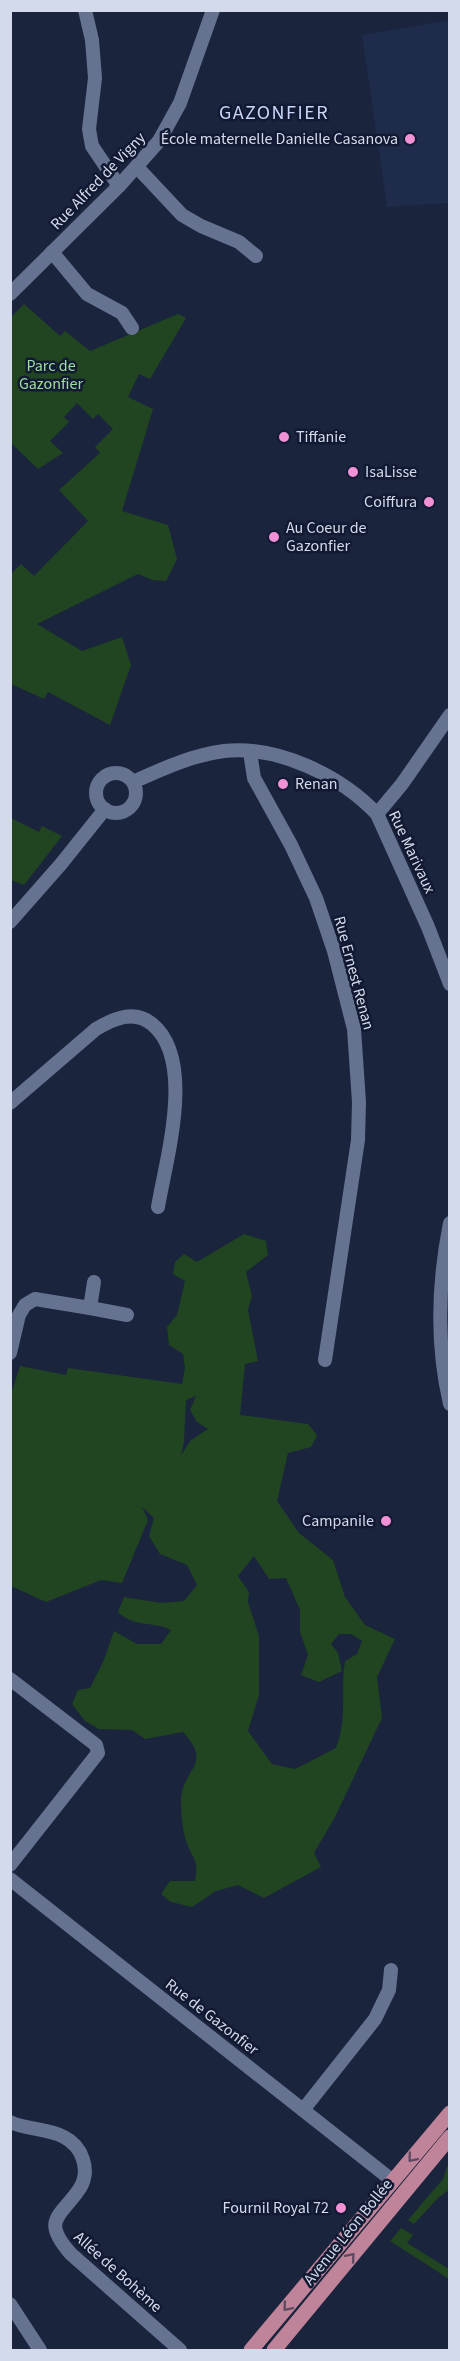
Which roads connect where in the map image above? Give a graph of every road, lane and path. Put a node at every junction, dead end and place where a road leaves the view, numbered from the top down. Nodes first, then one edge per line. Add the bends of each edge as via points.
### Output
1 (85, 10) edge
2 (213, 10) edge
3 (136, 167) junction
4 (119, 186) junction
5 (52, 252) junction
6 (256, 256) dead end
7 (10, 294) edge
8 (132, 328) dead end
9 (450, 715) edge
10 (250, 752) junction
11 (133, 782) junction
12 (105, 809) junction
13 (377, 814) junction
14 (10, 922) edge
15 (450, 984) edge
16 (10, 1103) edge
17 (158, 1207) dead end
18 (450, 1223) edge
19 (94, 1282) dead end
20 (90, 1308) junction
21 (127, 1315) dead end
22 (10, 1353) edge
23 (325, 1360) dead end
24 (447, 1376) edge
25 (450, 1404) edge
26 (10, 1679) edge
27 (10, 1865) edge
28 (10, 1879) edge
29 (391, 1970) dead end
30 (303, 2110) junction
31 (450, 2113) edge
32 (10, 2122) edge
33 (450, 2137) edge
34 (393, 2181) junction
35 (10, 2304) edge
36 (40, 2350) edge
37 (180, 2350) edge
38 (251, 2350) edge
39 (274, 2350) edge

1 - 4 street via 95,78 89,129 92,146
2 - 3 street, Rue Alfred de Vigny via 180,103 159,141
3 - 4 street, Rue Alfred de Vigny
3 - 6 street via 182,215 238,242
4 - 5 street, Rue Alfred de Vigny
5 - 7 street, Rue Alfred de Vigny
5 - 8 street via 87,294 122,313
9 - 13 street
10 - 11 street, Rue Marivaux via 225,751 182,761
10 - 13 street, Rue Marivaux via 301,764 329,777
10 - 23 street, Rue Ernest Renan via 254,778 316,898 354,1029 358,1140
11 - 12 street via 136,795 130,807 118,813
11 - 12 street via 119,773 101,780 96,792
12 - 14 street
13 - 15 street, Rue Marivaux
16 - 17 street via 96,1029 111,1020 131,1016 147,1020 159,1030 170,1051 174,1077 175,1110
18 - 24 street via 444,1253 440,1334
19 - 20 street
20 - 21 street
20 - 22 street via 35,1299 19,1315
24 - 25 street
26 - 27 street via 96,1745 98,1753
28 - 30 street, Rue de Gazonfier
29 - 30 street via 389,1990 375,2019
30 - 34 street, Rue de Gazonfier
31 -> 34 main road, Avenue Léon Bollée
32 - 37 street, Allée de Bohème via 63,2136 77,2146 85,2175 80,2188 59,2212 58,2240
39 -> 33 main road, Avenue Léon Bollée
34 -> 38 main road, Avenue Léon Bollée
35 - 36 street

